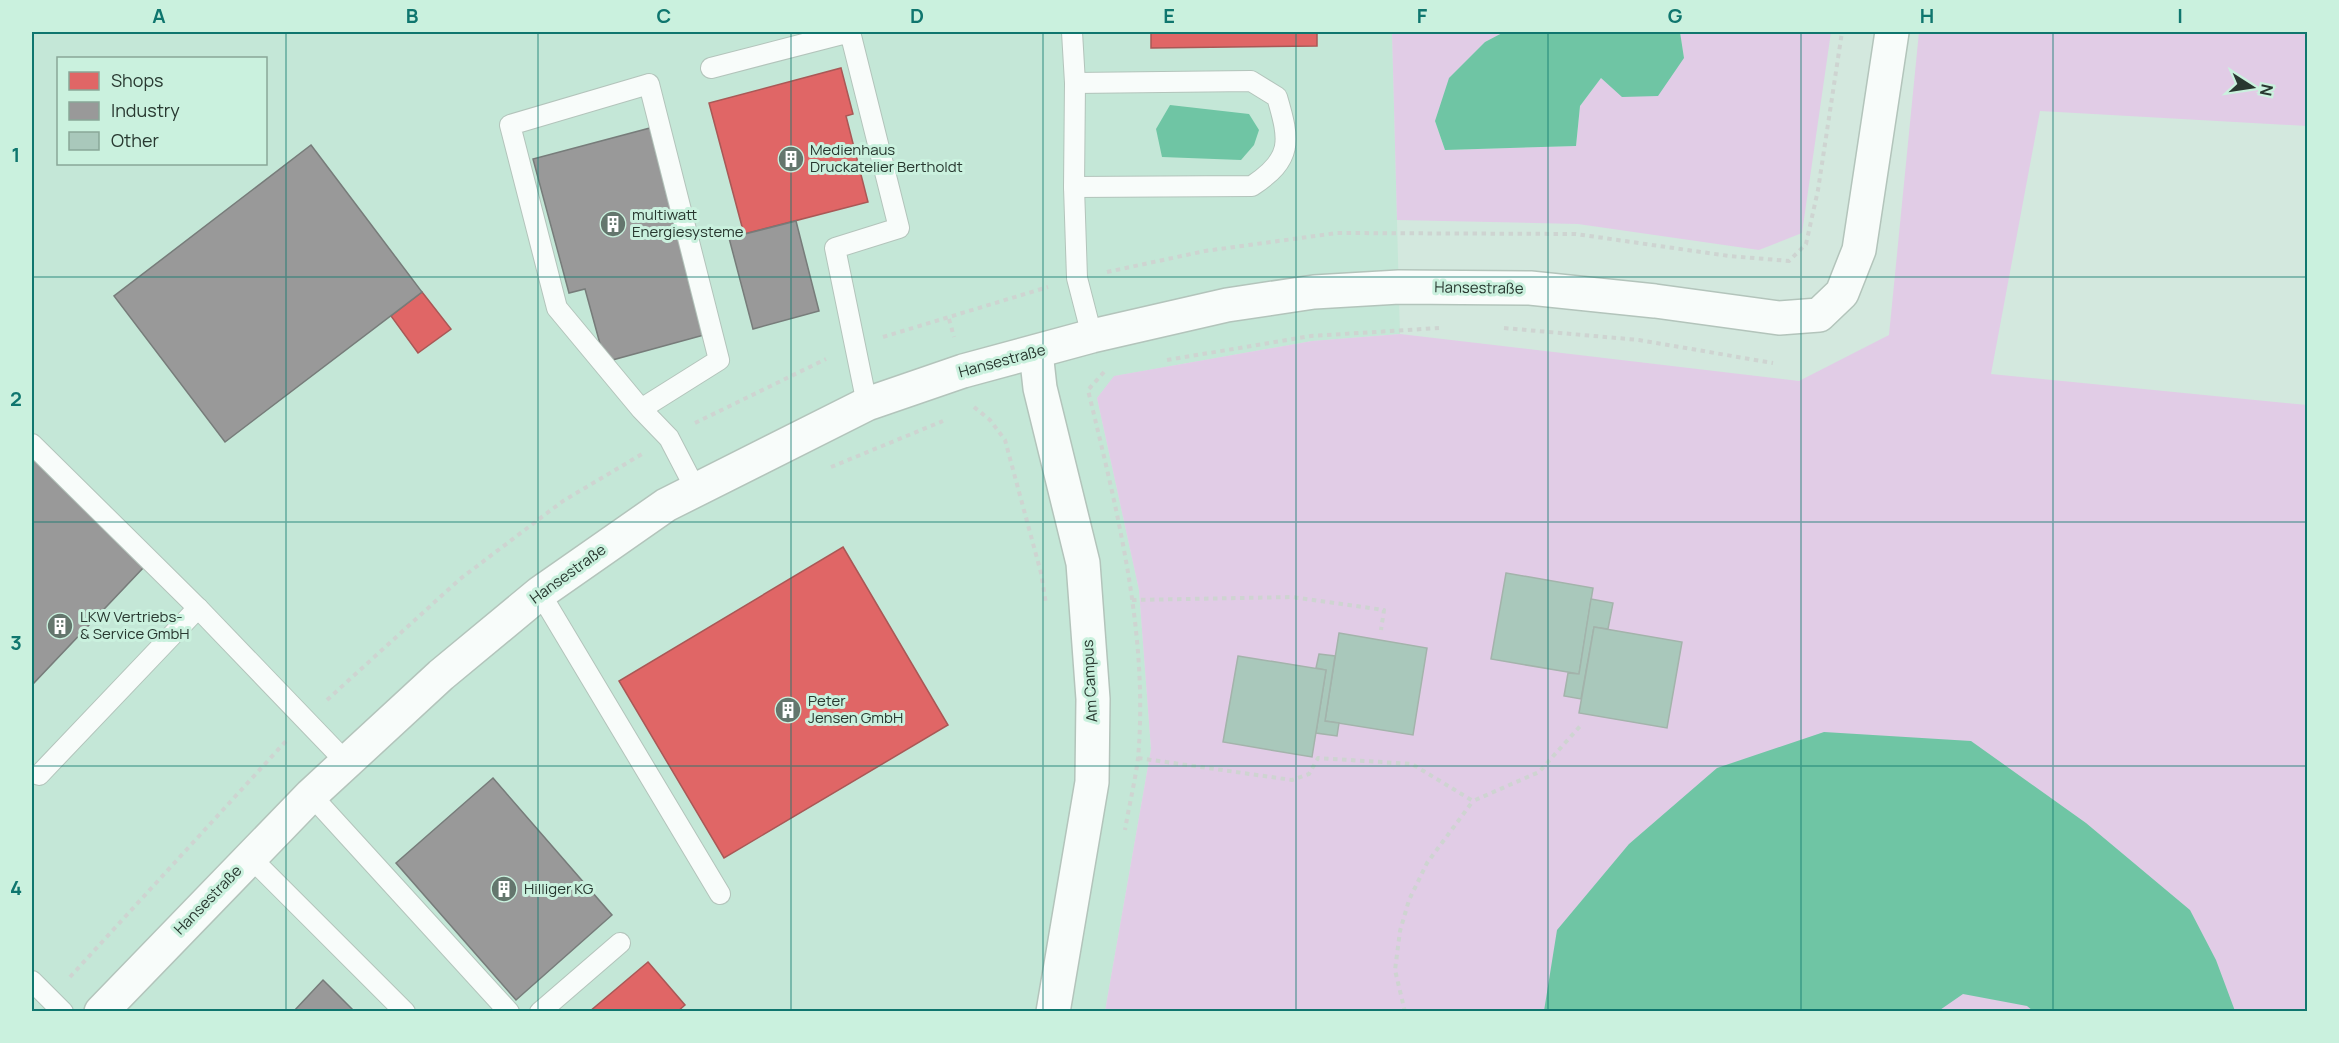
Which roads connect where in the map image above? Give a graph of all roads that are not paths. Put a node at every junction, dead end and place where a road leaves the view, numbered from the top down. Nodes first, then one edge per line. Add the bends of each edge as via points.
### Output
1 (1072, 32) edge
2 (1892, 32) edge
3 (711, 68) dead end
4 (1075, 83) junction
5 (1074, 187) junction
6 (1092, 336) junction
7 (1036, 352) junction
8 (867, 404) junction
9 (641, 409) junction
10 (32, 444) edge
11 (696, 490) junction
12 (540, 593) junction
13 (198, 608) junction
14 (346, 762) junction
15 (39, 775) dead end
16 (311, 795) junction
17 (250, 857) junction
18 (720, 894) dead end
19 (620, 943) dead end
20 (32, 981) edge
21 (56, 1005) edge
22 (101, 1011) edge
23 (405, 1011) edge
24 (509, 1011) edge
25 (540, 1011) edge
26 (1053, 1011) edge

1 - 4 lane
2 - 6 street, Hansestraße via 1859,250 1842,293 1819,315 1779,318 1530,288 1399,287 1271,298
3 - 8 lane via 850,32 899,228 836,248
4 - 5 lane
4 - 5 lane via 1251,81 1277,97 1286,126 1284,157 1271,174 1252,186
5 - 6 lane via 1077,278
6 - 7 street, Hansestraße
7 - 8 street, Hansestraße via 963,371
7 - 26 street, Am Campus via 1040,388 1083,563 1093,699 1092,782
8 - 11 street, Hansestraße
9 - 9 lane via 557,308 510,125 649,84 719,360
9 - 11 lane via 669,438
10 - 13 lane
11 - 12 street, Hansestraße via 666,505
12 - 14 street, Hansestraße via 441,675
12 - 18 lane
13 - 14 lane
13 - 15 lane
14 - 16 street, Hansestraße
16 - 17 street, Hansestraße
16 - 24 lane
17 - 22 street, Hansestraße
17 - 23 lane
19 - 25 lane
20 - 21 lane

